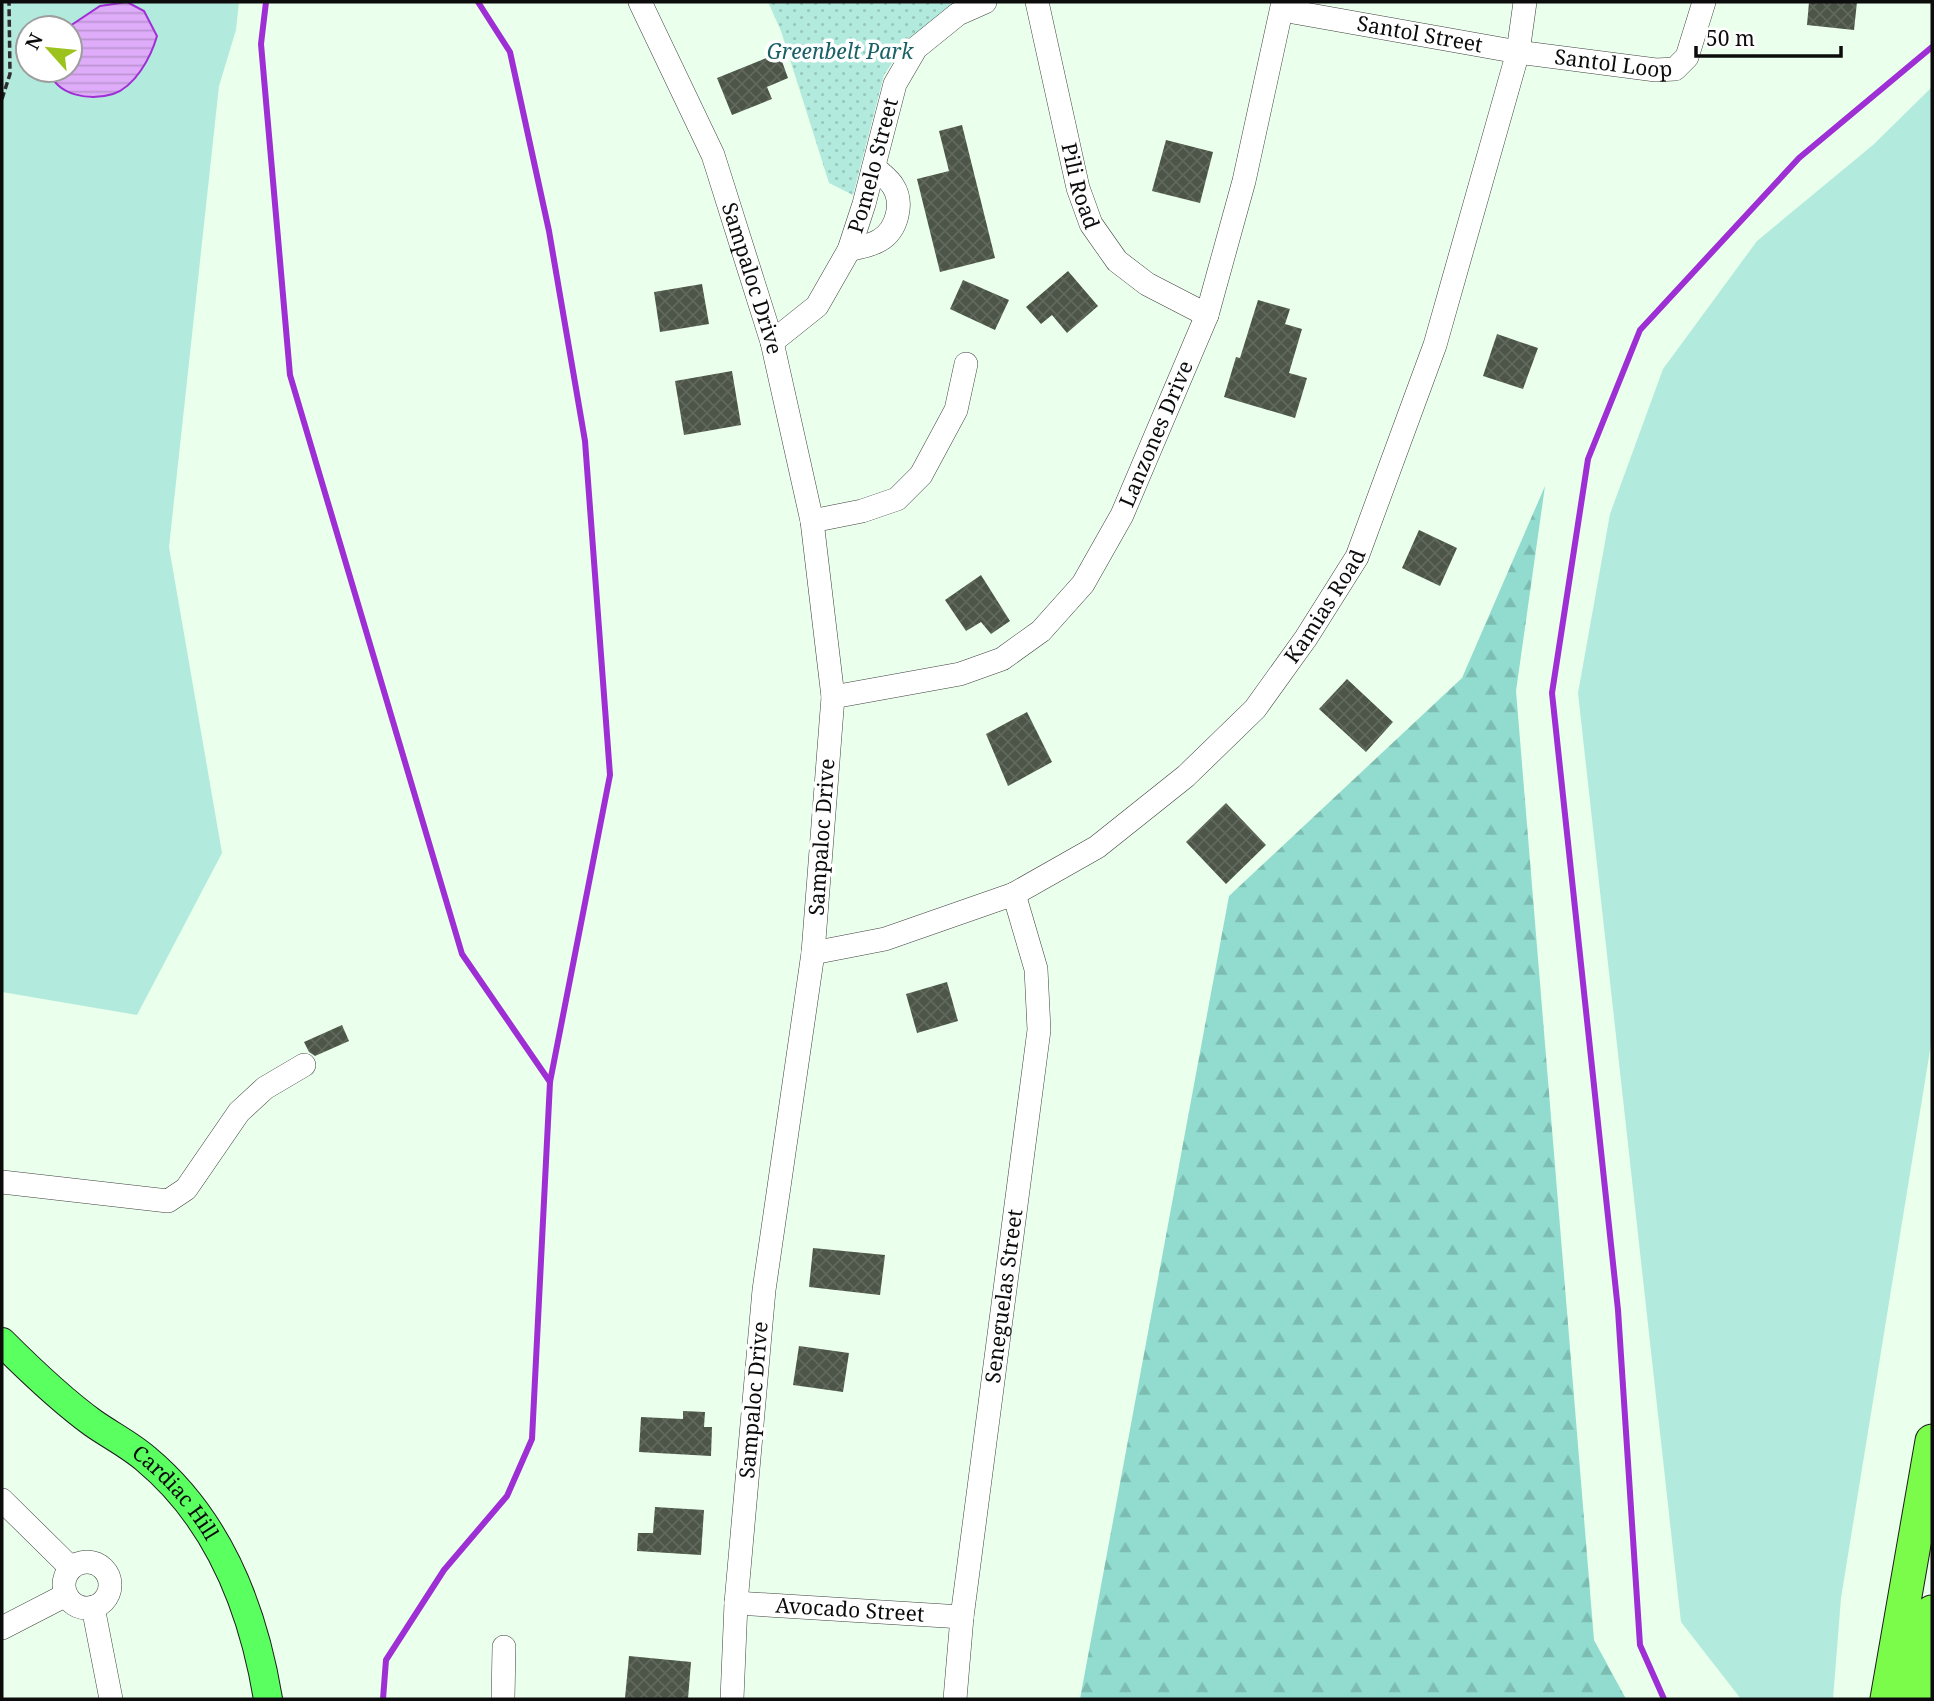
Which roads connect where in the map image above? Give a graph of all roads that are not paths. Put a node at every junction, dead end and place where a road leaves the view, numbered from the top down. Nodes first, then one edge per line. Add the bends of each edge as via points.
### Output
1 (640, 2) edge
2 (985, 2) edge
3 (1037, 2) edge
4 (1525, 2) edge
5 (1704, 2) edge
6 (1283, 6) edge
7 (1518, 52) junction
8 (873, 167) junction
9 (849, 250) junction
10 (1207, 314) junction
11 (772, 342) junction
12 (966, 364) dead end
13 (812, 521) junction
14 (832, 697) junction
15 (1014, 894) junction
16 (813, 953) junction
17 (304, 1065) dead end
18 (2, 1182) edge
19 (2, 1342) edge
20 (1932, 1441) edge
21 (2, 1500) edge
22 (71, 1568) junction
23 (66, 1595) junction
24 (736, 1603) junction
25 (93, 1607) junction
26 (1932, 1612) edge
27 (962, 1616) junction
28 (2, 1628) edge
29 (504, 1647) dead end
30 (111, 1699) edge
31 (268, 1699) edge
32 (503, 1699) edge
33 (732, 1699) edge
34 (955, 1699) edge
35 (1887, 1699) edge
36 (1915, 1699) edge

1 - 11 street, Sampaloc Drive via 713,155
2 - 8 street, Pomelo Street via 958,15 916,48 895,83
3 - 10 street, Pili Road via 1078,188 1091,224 1127,269
4 - 7 street, Kamias Road
5 - 7 street, Santol Loop via 1687,57 1675,69 1614,66
6 - 7 street, Santol Street
6 - 10 street, Lanzones Drive via 1244,181
7 - 15 street, Kamias Road via 1435,345 1357,557 1255,709 1186,776 1097,847
8 - 9 street, Pomelo Street
8 - 9 street via 898,195 897,216 886,236
9 - 11 street, Pomelo Street via 817,306
10 - 14 street, Lanzones Drive via 1122,515 1083,584 1041,631 1002,659 960,674
11 - 13 street, Sampaloc Drive
12 - 13 street via 956,410 921,475 897,499
13 - 14 street, Sampaloc Drive
14 - 16 street, Sampaloc Drive
15 - 16 street, Kamias Road via 885,939
15 - 27 street, Seneguelas Street via 1036,969 1039,1030
16 - 24 street, Sampaloc Drive via 764,1290
17 - 18 street via 265,1088 239,1112 186,1189 168,1201
19 - 31 main road, Cardiac Hill via 41,1381 145,1459 184,1497 216,1541 242,1595 260,1646
20 - 35 highway
21 - 22 street
22 - 23 street via 64,1581
22 - 25 street via 85,1562 107,1573 107,1597
23 - 25 street via 81,1608
23 - 28 street
24 - 27 street, Avocado Street
24 - 33 street, Sampaloc Drive
25 - 30 street
26 - 36 highway
27 - 34 street, Seneguelas Street
29 - 32 street

